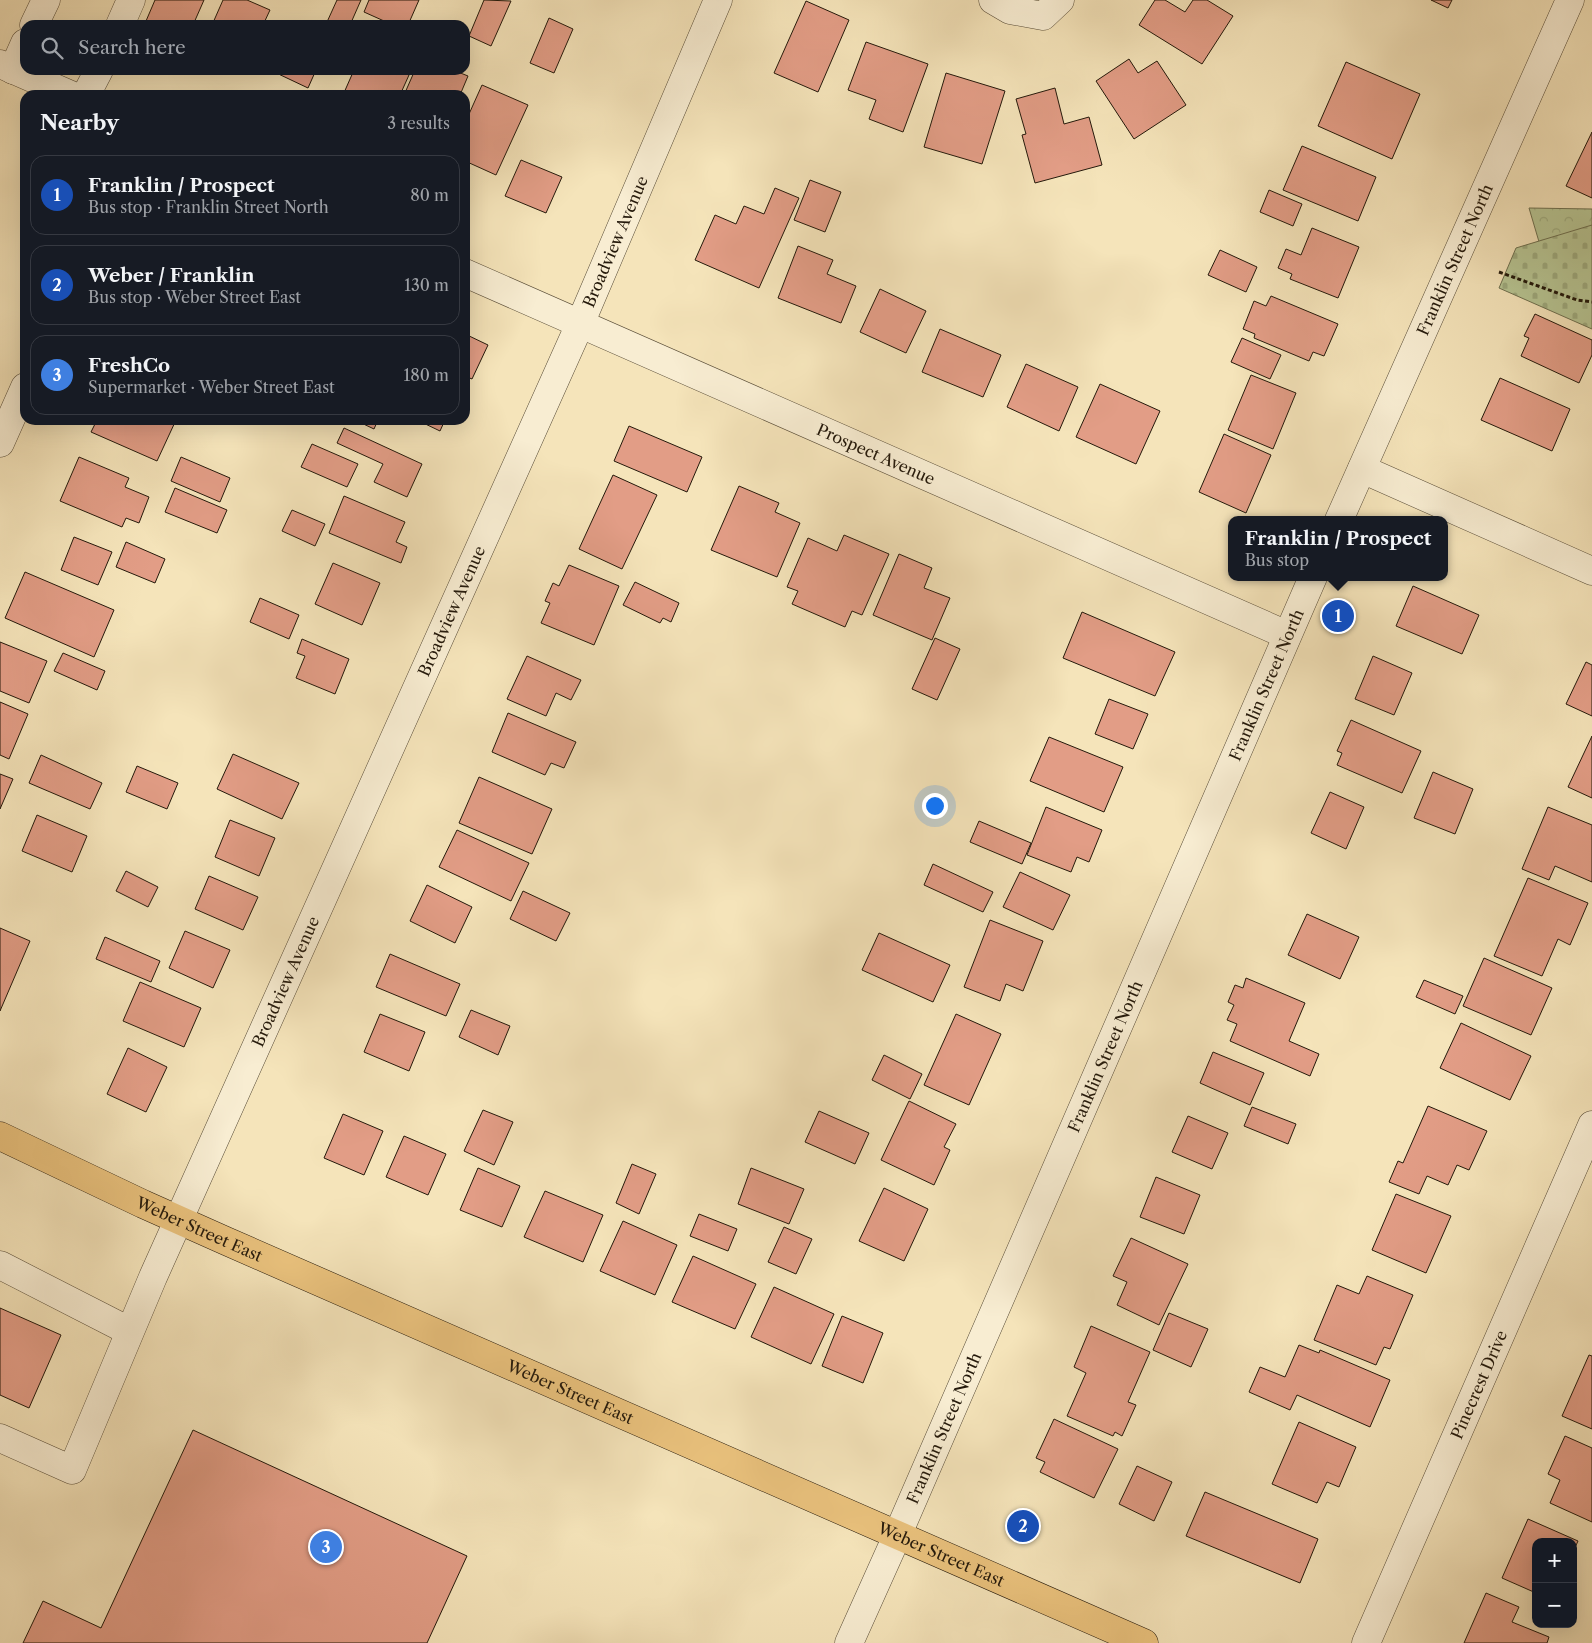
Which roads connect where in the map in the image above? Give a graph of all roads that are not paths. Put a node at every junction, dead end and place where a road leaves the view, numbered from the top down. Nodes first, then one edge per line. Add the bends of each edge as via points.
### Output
1 (46, 0) edge
2 (131, 0) edge
3 (718, 0) edge
4 (993, 0) edge
5 (1060, 0) edge
6 (1570, 0) edge
7 (36, 20) edge
8 (122, 20) edge
9 (20, 49) edge
10 (6, 67) edge
11 (20, 73) edge
12 (25, 75) edge
13 (96, 75) edge
14 (59, 90) edge
15 (88, 90) edge
16 (470, 274) edge
17 (580, 324) junction
18 (20, 398) edge
19 (0, 443) edge
20 (1362, 469) junction
21 (1341, 516) edge
22 (1592, 571) edge
23 (1311, 581) edge
24 (1287, 635) junction
25 (1592, 1125) edge
26 (0, 1136) edge
27 (178, 1220) junction
28 (0, 1265) edge
29 (129, 1331) junction
30 (0, 1438) edge
31 (897, 1536) junction
32 (849, 1643) edge
33 (1144, 1643) edge
34 (1366, 1643) edge

1 - 7 street
2 - 8 street
3 - 17 street, Broadview Avenue
4 - 5 street via 1010,10 1043,16
6 - 20 street, Franklin Street North
9 - 10 street
10 - 11 street
12 - 14 street
13 - 15 street
16 - 17 street, Prospect Avenue
17 - 24 street, Prospect Avenue
17 - 27 street, Broadview Avenue
18 - 19 street
20 - 21 street, Franklin Street North
20 - 22 street
23 - 24 street, Franklin Street North
24 - 31 street, Franklin Street North
25 - 34 street, Pinecrest Drive
26 - 27 main road, Weber Street East
27 - 29 street, Broadview Avenue
27 - 31 main road, Weber Street East
28 - 29 street
29 - 30 street, Broadview Avenue via 72,1470
31 - 32 street, Franklin Street North
31 - 33 main road, Weber Street East

